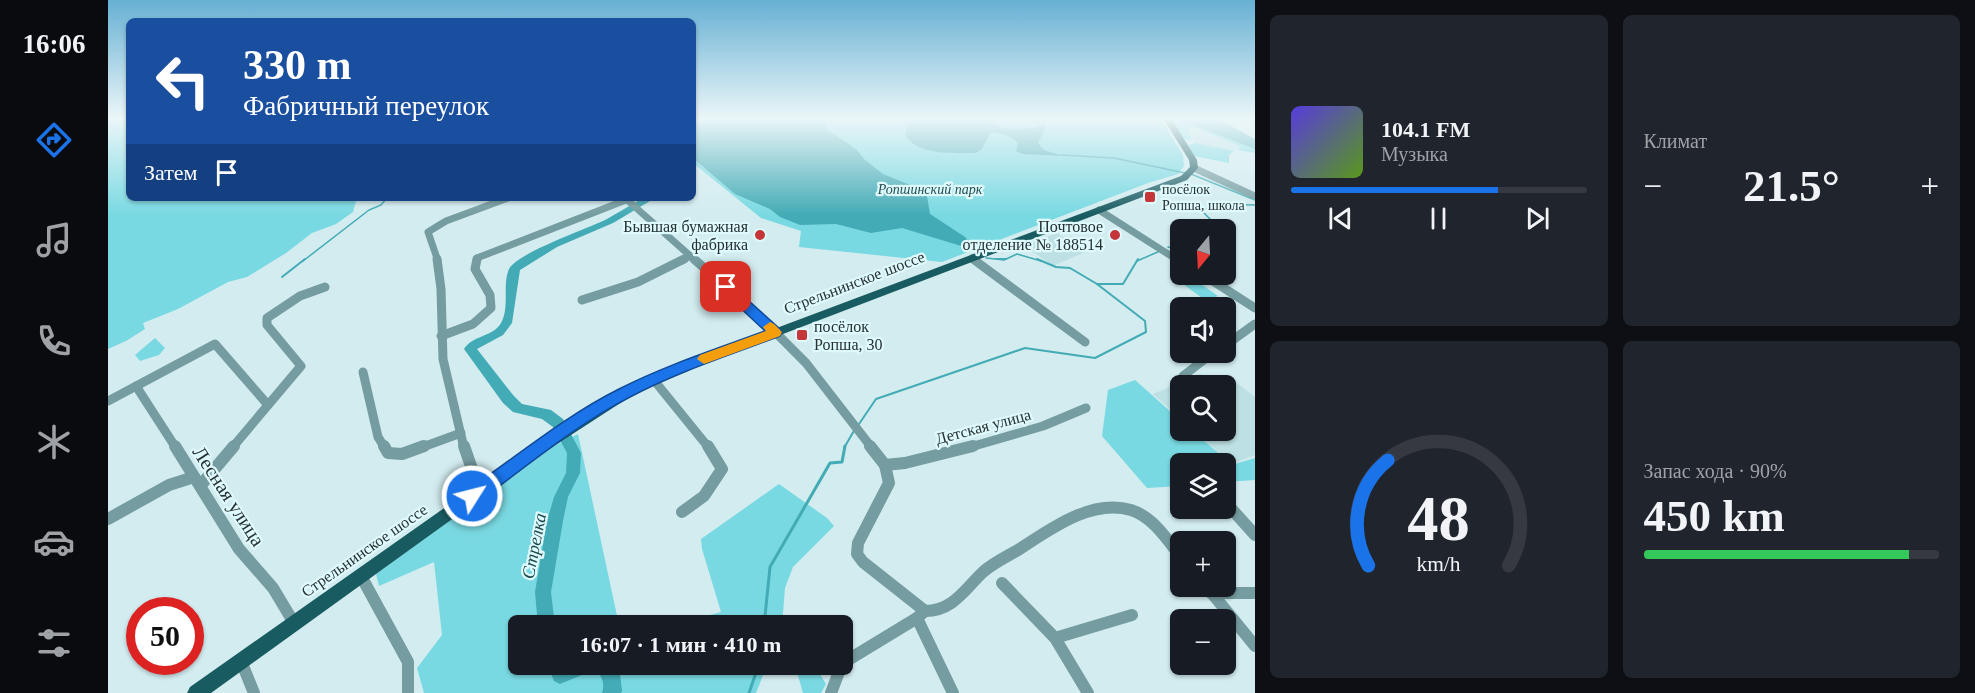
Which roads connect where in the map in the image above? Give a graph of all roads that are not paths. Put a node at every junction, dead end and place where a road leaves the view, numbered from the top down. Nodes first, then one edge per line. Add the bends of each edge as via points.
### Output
1 (1187, 150) edge
2 (1194, 168) junction
3 (1255, 196) edge
4 (500, 201) edge
5 (624, 201) edge
6 (628, 201) edge
7 (1099, 210) junction
8 (1170, 255) edge
9 (690, 256) junction
10 (972, 258) junction
11 (1219, 285) edge
12 (326, 287) dead end
13 (582, 300) dead end
14 (1255, 309) edge
15 (1255, 324) edge
16 (775, 332) junction
17 (441, 336) junction
18 (1236, 338) edge
19 (1085, 342) dead end
20 (1200, 363) edge
21 (363, 372) dead end
22 (1184, 375) edge
23 (653, 379) junction
24 (136, 386) junction
25 (108, 401) edge
26 (268, 405) junction
27 (1086, 408) dead end
28 (461, 433) junction
29 (885, 465) junction
30 (198, 481) junction
31 (486, 487) junction
32 (682, 512) dead end
33 (1236, 515) edge
34 (108, 519) edge
35 (1255, 535) edge
36 (1170, 543) edge
37 (361, 576) junction
38 (1002, 583) dead end
39 (1236, 592) edge
40 (1255, 593) edge
41 (1215, 597) edge
42 (921, 614) junction
43 (1132, 615) dead end
44 (294, 623) junction
45 (1055, 638) junction
46 (1255, 646) edge
47 (853, 658) edge
48 (241, 661) junction
49 (838, 675) edge
50 (196, 693) edge
51 (254, 693) edge
52 (408, 693) edge
53 (831, 693) edge
54 (953, 693) edge
55 (1088, 693) edge

1 - 2 main road
2 - 3 street
2 - 7 main road, Стрельнинское шоссе via 1184,178 1166,186
4 - 17 street via 428,232 436,249 441,279
5 - 17 street via 477,258 475,269 493,304 481,320
6 - 9 street
7 - 8 street
7 - 10 main road, Стрельнинское шоссе
9 - 13 street via 617,291
9 - 16 street
10 - 16 main road, Стрельнинское шоссе
10 - 19 street
11 - 14 street
12 - 26 street via 300,296 267,318 267,325 301,366
15 - 18 street
16 - 23 main road, Стрельнинское шоссе
16 - 29 street via 806,363
17 - 28 street
20 - 22 street
21 - 28 street via 378,437 387,453 402,454
23 - 31 main road, Стрельнинское шоссе via 585,417
23 - 32 street via 722,469 704,496
24 - 25 street
24 - 26 street via 215,344
24 - 30 street, Лесная улица
26 - 30 street
27 - 29 street, Детская улица via 1031,429
28 - 31 street via 471,467
29 - 42 street via 890,483 858,543 857,554
30 - 34 street via 168,485
30 - 44 street, Лесная улица via 239,549 273,588
31 - 37 main road, Стрельнинское шоссе
33 - 35 street
36 - 42 street via 1153,522 1129,509 1098,509 1052,528 984,571 950,605 936,613
37 - 44 main road, Стрельнинское шоссе
37 - 52 street via 408,662
38 - 45 street
39 - 40 street
41 - 46 street
42 - 47 street
42 - 54 street
43 - 45 street
44 - 48 main road, Стрельнинское шоссе
45 - 55 street
48 - 50 main road, Стрельнинское шоссе
48 - 51 street
49 - 53 street

